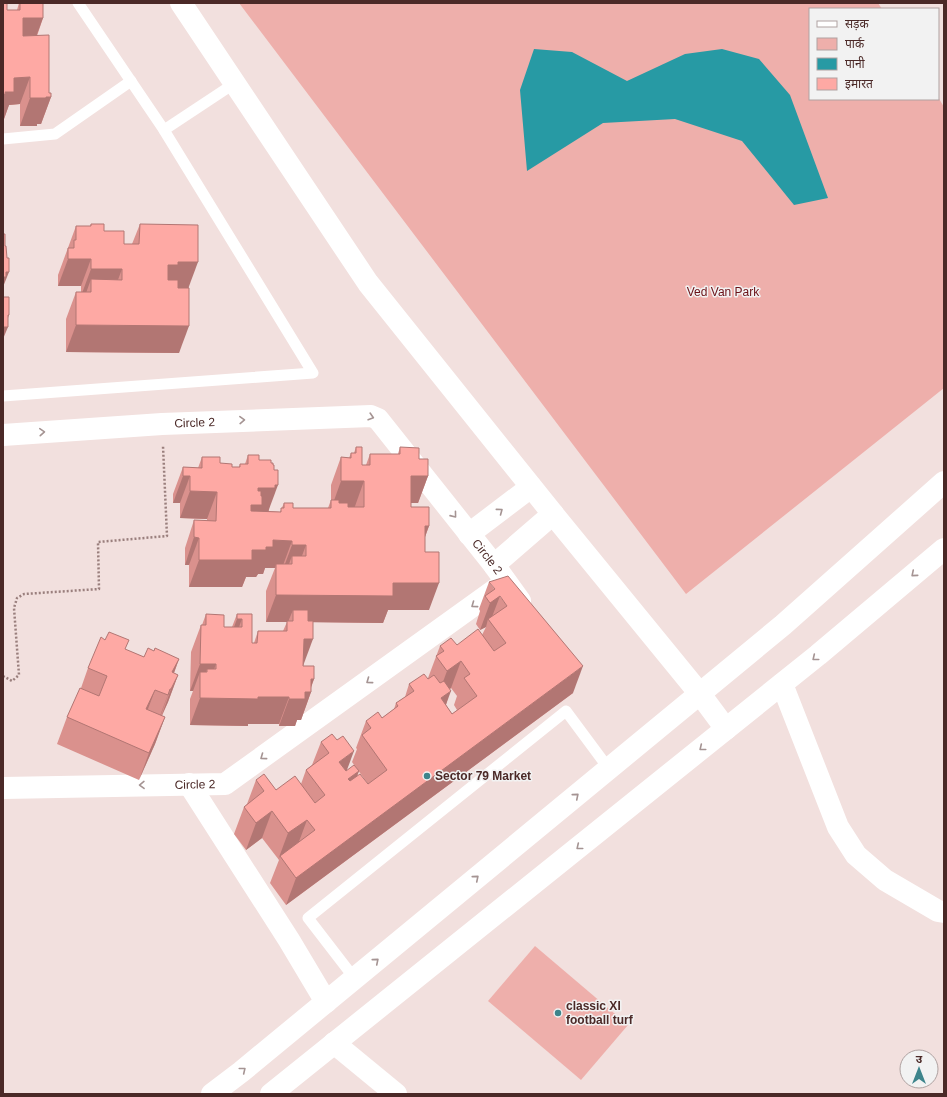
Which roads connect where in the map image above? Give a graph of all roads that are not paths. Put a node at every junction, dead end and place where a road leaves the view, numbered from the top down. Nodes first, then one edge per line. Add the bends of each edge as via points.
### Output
1 (78, 3) edge
2 (181, 3) edge
3 (131, 81) junction
4 (235, 83) junction
5 (164, 130) junction
6 (3, 139) edge
7 (3, 396) edge
8 (3, 435) edge
9 (944, 482) edge
10 (531, 487) junction
11 (553, 514) junction
12 (469, 534) junction
13 (944, 549) edge
14 (494, 565) junction
15 (506, 582) junction
16 (530, 614) edge
17 (782, 684) junction
18 (700, 694) junction
19 (726, 729) junction
20 (609, 769) junction
21 (189, 784) junction
22 (3, 788) edge
23 (944, 912) edge
24 (355, 979) junction
25 (326, 1002) junction
26 (334, 1043) junction
27 (212, 1094) edge
28 (270, 1094) edge
29 (396, 1094) edge

1 - 3 lane
2 - 4 street
3 - 5 lane
3 - 6 lane via 54,134
4 - 5 lane
4 - 10 street via 368,284
5 - 7 lane via 313,373
8 -> 12 street, Circle 2 via 162,424 370,416 378,419
9 - 18 street via 783,625
10 - 11 street
12 -> 10 street
11 - 14 street
11 - 18 street
12 - 14 street, Circle 2
13 -> 17 street
14 - 15 street, Circle 2
15 - 16 street
15 -> 21 street, Circle 2 via 229,782
17 - 19 street
17 - 23 street via 838,827 856,855 885,880
18 - 19 street
18 - 20 street
19 -> 26 street
24 -> 20 street
20 - 24 lane via 566,711 308,918
21 -> 22 street, Circle 2
21 - 25 street
24 - 25 street
27 -> 25 street
26 - 28 street
26 - 29 street

